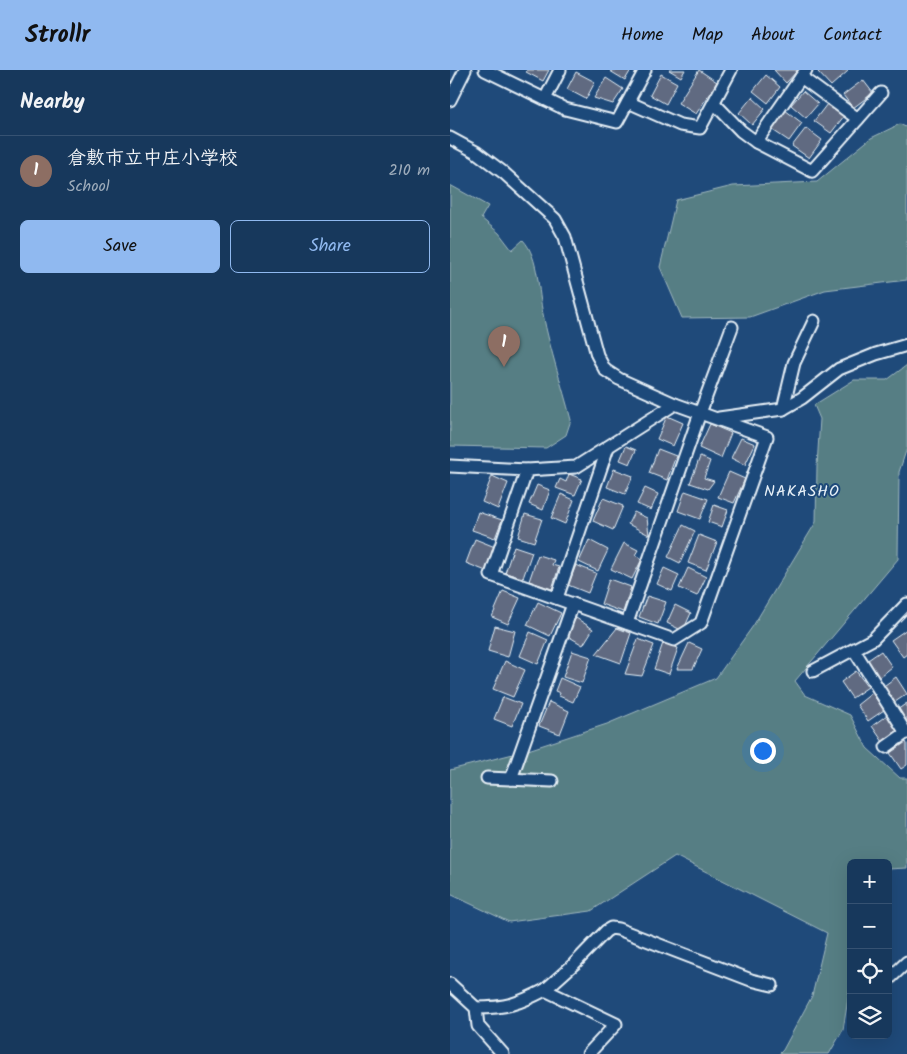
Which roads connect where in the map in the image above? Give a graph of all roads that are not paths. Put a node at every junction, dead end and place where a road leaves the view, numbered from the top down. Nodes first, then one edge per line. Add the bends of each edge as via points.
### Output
1 (466, 70) edge
2 (484, 70) edge
3 (560, 70) edge
4 (645, 70) edge
5 (731, 70) edge
6 (804, 74) edge
7 (881, 93) dead end
8 (545, 99) junction
9 (450, 100) edge
10 (628, 102) junction
11 (714, 103) junction
12 (858, 119) junction
13 (450, 138) edge
14 (756, 142) junction
15 (814, 321) dead end
16 (732, 327) dead end
17 (907, 345) edge
18 (675, 404) junction
19 (782, 409) junction
20 (700, 413) junction
21 (715, 418) junction
22 (608, 447) junction
23 (450, 466) edge
24 (527, 470) junction
25 (556, 598) junction
26 (574, 604) junction
27 (905, 610) edge
28 (627, 623) junction
29 (854, 650) junction
30 (813, 671) dead end
31 (906, 733) edge
32 (886, 747) dead end
33 (487, 778) dead end
34 (511, 779) junction
35 (552, 781) dead end
36 (907, 962) edge
37 (892, 976) edge
38 (450, 984) edge
39 (772, 985) dead end
40 (545, 990) junction
41 (476, 1008) junction
42 (503, 1054) edge
43 (588, 1054) edge

1 - 9 street
2 - 8 street
3 - 8 street
4 - 10 street
5 - 11 street
6 - 12 street
6 - 14 street
7 - 12 street
8 - 10 street via 565,109 617,122
10 - 11 street via 680,126 700,128
11 - 14 street
12 - 14 street via 812,171
13 - 18 street via 476,152 555,219 565,237 597,355 605,370
15 - 19 street via 794,363
16 - 20 street
17 - 19 street via 839,370
18 - 20 street
18 - 22 street
19 - 21 street
20 - 21 street
20 - 28 street
21 - 28 street via 768,436 701,623 674,640
22 - 24 street via 576,467
22 - 25 street
23 - 24 street
24 - 25 street via 491,575
25 - 26 street
26 - 28 street
26 - 34 street
27 - 29 street via 873,639
29 - 30 street
29 - 31 street
31 - 32 street
33 - 34 street
34 - 35 street
36 - 37 street
38 - 41 street
39 - 40 street via 611,928
40 - 41 street via 524,1001 499,1008
40 - 43 street via 616,1024
41 - 42 street via 478,1026

